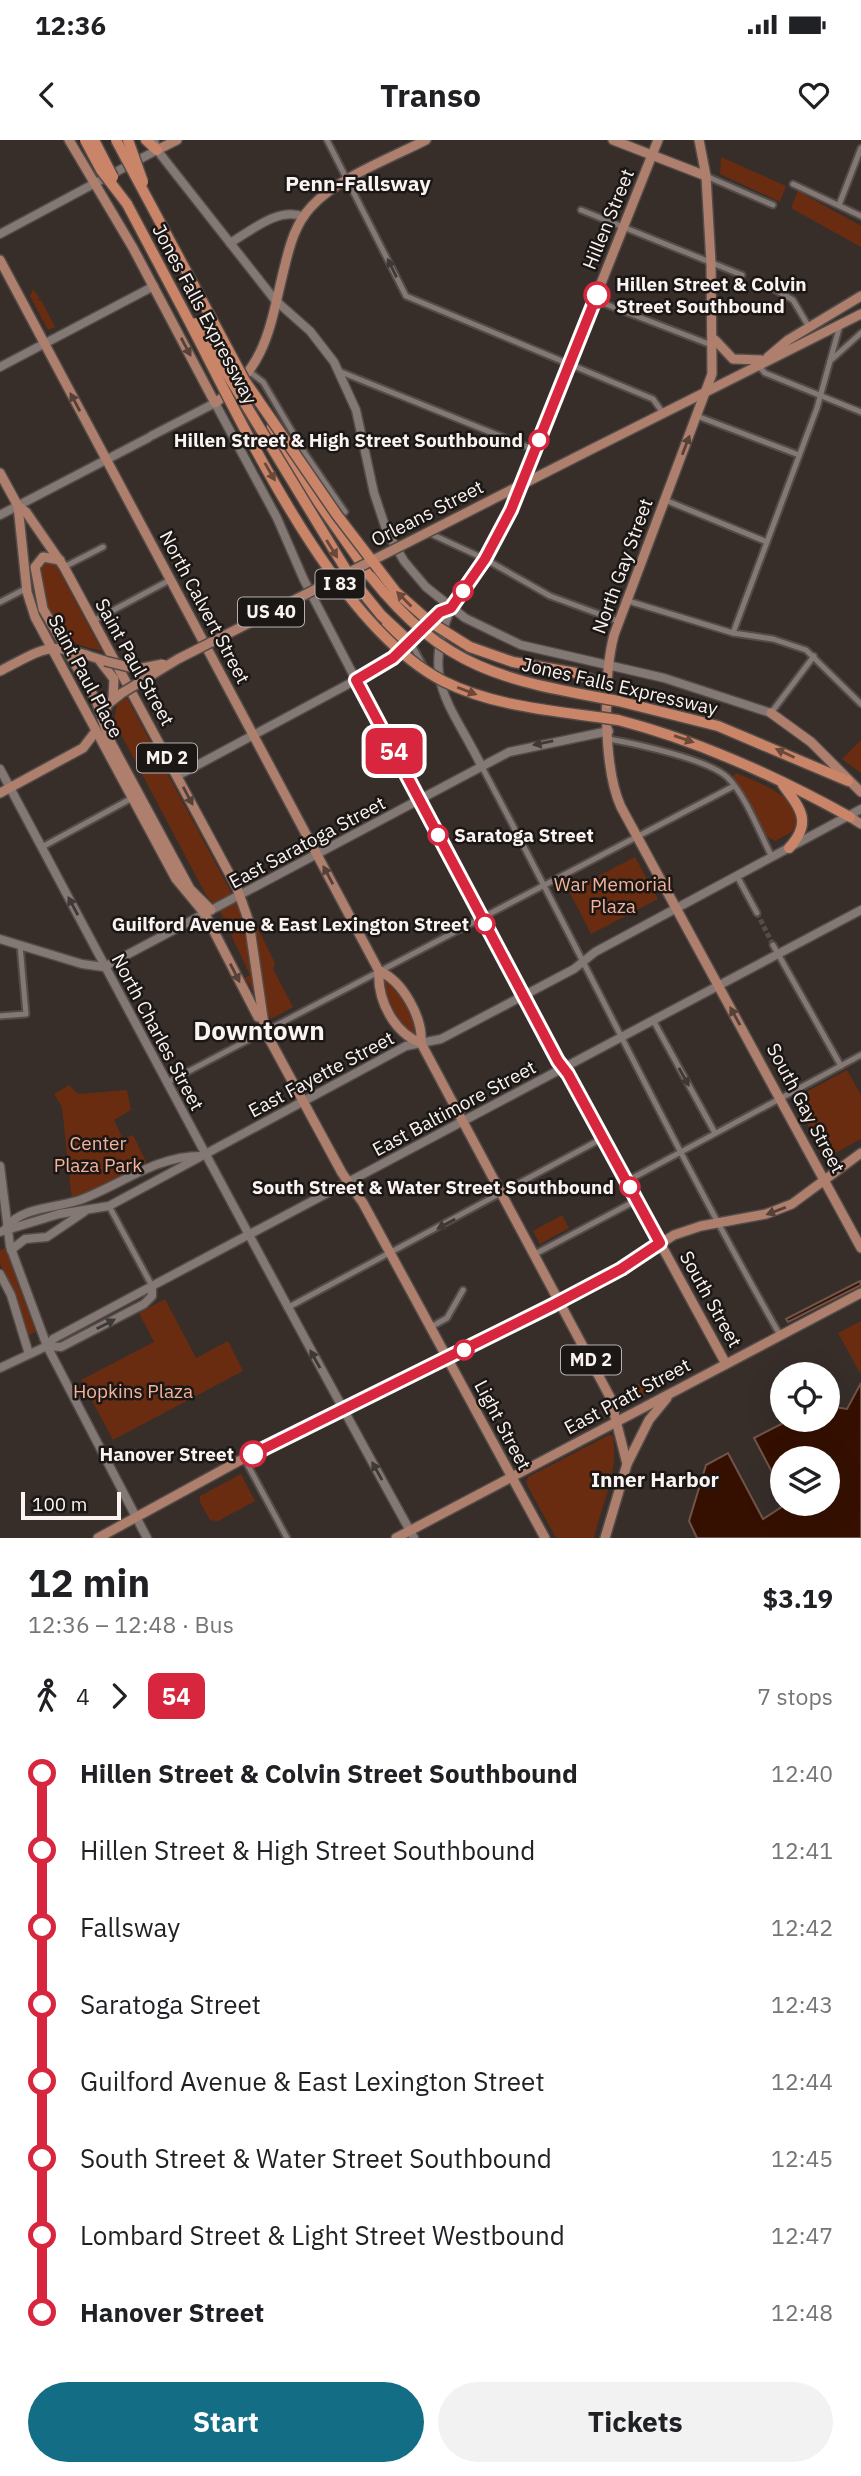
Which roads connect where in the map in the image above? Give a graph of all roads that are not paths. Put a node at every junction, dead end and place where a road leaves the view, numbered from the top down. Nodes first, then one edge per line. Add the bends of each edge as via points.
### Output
1 (69, 140) edge
2 (85, 140) edge
3 (94, 140) edge
4 (116, 140) edge
5 (128, 140) edge
6 (146, 140) edge
7 (177, 140) edge
8 (327, 140) edge
9 (613, 140) edge
10 (658, 140) edge
11 (699, 140) edge
12 (424, 141) edge
13 (156, 145) edge
14 (861, 148) edge
15 (652, 156) junction
16 (706, 177) junction
17 (348, 181) junction
18 (97, 184) junction
19 (793, 184) dead end
20 (148, 200) junction
21 (127, 204) junction
22 (774, 205) dead end
23 (839, 205) junction
24 (581, 210) dead end
25 (861, 216) edge
26 (304, 217) junction
27 (624, 228) junction
28 (0, 234) edge
29 (230, 243) junction
30 (0, 260) edge
31 (711, 263) junction
32 (742, 275) dead end
33 (767, 285) dead end
34 (153, 286) junction
35 (861, 296) edge
36 (275, 300) junction
37 (594, 300) junction
38 (180, 303) junction
39 (861, 314) edge
40 (839, 325) junction
41 (809, 327) junction
42 (861, 333) edge
43 (714, 342) junction
44 (44, 344) junction
45 (763, 360) junction
46 (827, 363) junction
47 (569, 365) junction
48 (0, 367) edge
49 (341, 372) junction
50 (248, 376) junction
51 (707, 390) junction
52 (820, 396) junction
53 (215, 403) junction
54 (861, 412) edge
55 (663, 413) junction
56 (697, 416) junction
57 (535, 450) junction
58 (799, 455) junction
59 (106, 459) junction
60 (0, 473) edge
61 (665, 500) junction
62 (18, 506) junction
63 (345, 512) dead end
64 (0, 515) edge
65 (767, 542) junction
66 (103, 547) dead end
67 (397, 552) junction
68 (485, 559) junction
69 (62, 563) junction
70 (171, 579) junction
71 (27, 588) junction
72 (311, 594) junction
73 (625, 600) junction
74 (0, 602) edge
75 (451, 608) junction
76 (381, 615) junction
77 (93, 621) junction
78 (618, 621) junction
79 (733, 633) junction
80 (411, 643) junction
81 (50, 647) junction
82 (207, 647) junction
83 (67, 648) junction
84 (814, 656) junction
85 (393, 658) junction
86 (178, 659) junction
87 (101, 660) junction
88 (608, 665) junction
89 (0, 671) edge
90 (356, 680) junction
91 (443, 694) junction
92 (113, 699) junction
93 (613, 702) junction
94 (81, 703) junction
95 (861, 704) edge
96 (771, 713) junction
97 (103, 716) junction
98 (96, 732) junction
99 (253, 735) junction
100 (609, 735) junction
101 (482, 767) junction
102 (0, 769) edge
103 (177, 776) junction
104 (848, 781) junction
105 (783, 785) junction
106 (734, 786) junction
107 (10, 788) junction
108 (861, 792) edge
109 (0, 793) edge
110 (136, 797) junction
111 (419, 800) junction
112 (861, 809) edge
113 (849, 817) junction
114 (861, 824) edge
115 (638, 838) junction
116 (42, 848) junction
117 (789, 848) junction
118 (317, 854) junction
119 (772, 857) junction
120 (737, 876) junction
121 (544, 884) junction
122 (240, 895) junction
123 (676, 908) junction
124 (861, 910) edge
125 (208, 912) junction
126 (757, 913) tunnel mouth
127 (481, 917) junction
128 (0, 939) edge
129 (20, 945) junction
130 (773, 945) tunnel mouth
131 (778, 954) junction
132 (584, 962) junction
133 (104, 967) junction
134 (379, 971) junction
135 (719, 986) junction
136 (523, 995) junction
137 (0, 1016) edge
138 (653, 1020) junction
139 (265, 1031) junction
140 (620, 1038) junction
141 (421, 1044) junction
142 (861, 1055) edge
143 (841, 1066) junction
144 (563, 1068) junction
145 (168, 1083) junction
146 (781, 1098) junction
147 (303, 1101) junction
148 (463, 1121) junction
149 (715, 1133) junction
150 (603, 1138) junction
151 (681, 1152) junction
152 (861, 1153) edge
153 (204, 1156) junction
154 (0, 1166) edge
155 (626, 1181) junction
156 (825, 1181) junction
157 (349, 1182) junction
158 (502, 1193) junction
159 (637, 1200) junction
160 (76, 1201) junction
161 (109, 1206) junction
162 (90, 1210) junction
163 (65, 1213) junction
164 (719, 1223) junction
165 (3, 1230) edge
166 (247, 1236) junction
167 (660, 1243) junction
168 (861, 1248) edge
169 (11, 1250) junction
170 (390, 1253) junction
171 (535, 1254) junction
172 (0, 1274) edge
173 (152, 1286) junction
174 (463, 1290) dead end
175 (861, 1293) edge
176 (560, 1301) junction
177 (287, 1308) junction
178 (431, 1328) junction
179 (780, 1335) junction
180 (47, 1346) junction
181 (29, 1354) junction
182 (448, 1358) junction
183 (726, 1364) junction
184 (0, 1368) edge
185 (672, 1392) junction
186 (344, 1411) junction
187 (617, 1421) junction
188 (244, 1458) junction
189 (627, 1464) junction
190 (510, 1477) junction
191 (137, 1517) junction
192 (412, 1534) edge
193 (98, 1538) edge
194 (147, 1538) edge
195 (287, 1538) edge
196 (396, 1538) edge
197 (545, 1538) edge
198 (605, 1538) edge

1 - 18 main road
2 - 21 highway, bridge
3 - 21 highway, Jones Falls Expressway / I 83, bridge
4 - 20 highway, Jones Falls Expressway / I 83, bridge
5 - 20 highway, bridge
6 - 13 highway
7 - 13 main road
8 - 17 street
9 - 15 main road
10 - 15 main road, Hillen Street
11 - 16 main road, North Gay Street
12 - 17 main road
13 - 18 main road
13 - 29 main road
14 - 23 street
15 - 16 main road
15 - 27 main road, Hillen Street
16 - 22 street
16 - 31 main road, North Gay Street
17 - 26 main road via 323,196
47 -> 17 street via 406,296
18 - 28 main road
18 - 34 main road
19 - 23 street
20 - 50 highway, Jones Falls Expressway / I 83, bridge
21 - 38 highway, Jones Falls Expressway / I 83
23 - 25 street
24 - 27 street
26 - 29 main road via 280,215
26 - 36 main road via 294,233
27 - 31 street
27 - 37 main road, Hillen Street
29 - 36 main road
30 - 44 main road, North Calvert Street / MD 2
31 - 32 street
31 - 43 main road, North Gay Street
33 - 41 street via 793,300
34 - 44 main road
34 -> 53 main road
35 - 41 main road, Orleans Street / US 40
36 - 49 main road via 318,340
36 - 50 main road via 265,344
37 - 43 street
37 - 47 main road, Hillen Street
38 -> 76 highway, bridge via 211,344 351,578
38 -> 105 highway, Jones Falls Expressway / I 83, bridge via 295,514 351,599 386,640 430,673 475,694 618,720 709,749
39 - 40 main road, Orleans Street / US 40
40 - 45 main road, Orleans Street / US 40
40 - 46 street
41 - 45 main road, Orleans Street / US 40
42 - 46 street
43 - 45 main road via 733,359
43 - 51 main road, North Gay Street
44 - 48 main road
59 -> 44 main road, North Calvert Street / MD 2
45 - 51 main road, Orleans Street / US 40
45 - 52 street via 765,373
46 - 52 street
47 - 55 street via 653,399
47 - 57 main road, Hillen Street
49 - 57 street
49 - 67 main road via 356,410 378,506
50 - 53 main road
50 - 63 street via 263,382
93 -> 50 highway, bridge via 593,678 483,653 419,613 384,577 337,515
50 - 93 highway, Jones Falls Expressway / I 83, bridge via 287,453 343,539 413,624 444,649 492,673
51 - 55 main road, Orleans Street / US 40
51 - 56 main road, North Gay Street
52 - 54 street
52 - 58 street
53 - 59 main road
53 - 72 main road via 277,518
55 - 86 main road, Orleans Street / US 40, bridge
56 - 58 street
61 -> 56 main road, North Gay Street
57 - 68 main road, Hillen Street
58 - 65 street
59 - 62 main road
59 - 70 main road, North Calvert Street / MD 2
60 - 62 main road, Saint Paul Street / MD 2
61 - 65 street
61 - 73 main road, North Gay Street
62 - 64 main road
62 - 69 main road, Saint Paul Street / MD 2
62 - 71 main road, Saint Paul Place
65 - 79 street
66 - 69 street
67 - 68 street via 434,533
67 - 75 main road
68 - 75 main road, Hillen Street
68 - 78 street via 550,596
69 - 77 main road, Saint Paul Street / MD 2
69 - 83 main road, Saint Paul Place via 43,556 34,572 43,609
70 - 77 street
70 - 82 main road, North Calvert Street / MD 2
71 - 74 street
71 - 81 main road, Saint Paul Place
72 - 82 street
72 - 90 main road
73 - 78 main road, North Gay Street
73 - 79 street
75 - 80 main road via 440,612
75 - 88 main road via 487,631 522,645
75 - 91 main road, Hillen Street via 437,653
76 - 80 highway
76 - 85 highway via 396,643
77 - 103 main road, Saint Paul Street / MD 2
78 - 88 main road, North Gay Street
79 - 84 street via 784,642
80 - 85 main road
80 - 91 street
81 - 83 main road, Orleans Street / US 40
81 - 89 main road, US 40
81 - 94 main road, Saint Paul Place
82 - 99 main road, North Calvert Street / MD 2
83 - 87 main road, Orleans Street / US 40
83 - 97 main road, Saint Paul Place
84 - 95 street
84 - 96 street
85 - 90 main road
86 - 87 main road, Orleans Street / US 40, bridge via 137,669
86 - 92 main road, Orleans Street / US 40, bridge
87 - 92 main road via 114,679
88 - 93 main road, North Gay Street
88 - 96 main road via 672,680
90 - 99 main road
90 - 111 main road, South Street
91 - 101 main road, Hillen Street
92 - 97 main road, Orleans Street / US 40
93 - 100 main road, North Gay Street
104 -> 93 highway, Jones Falls Expressway / I 83 via 718,726
94 - 97 main road
94 - 98 main road, Saint Paul Place
96 - 104 main road via 811,742
97 - 98 main road, US 40
97 - 110 main road, Saint Paul Place
98 - 107 main road, US 40 via 83,748
98 - 110 main road, Saint Paul Place
99 - 103 main road
99 - 118 main road, North Calvert Street / MD 2
100 -> 101 main road, East Saratoga Street via 517,748
100 - 106 street, East Saratoga Street via 714,769
100 - 115 main road, North Gay Street via 612,788
101 - 111 main road, East Saratoga Street
101 - 121 street
102 - 107 main road, North Charles Street
103 -> 122 main road, Saint Paul Street / MD 2
104 - 108 main road
105 - 113 highway, Jones Falls Expressway / I 83
105 - 117 highway via 800,806 802,817 798,838
106 - 115 street
106 - 119 street
107 - 109 main road, US 40
107 - 116 main road, North Charles Street
110 - 116 street
110 - 125 main road, Saint Paul Place via 176,879
111 - 118 main road, East Saratoga Street
111 - 127 main road, South Street
112 - 113 main road, East Fayette Street
113 - 114 main road
113 - 117 main road, East Fayette Street
115 - 121 street
115 - 123 main road, North Gay Street
133 -> 116 main road, North Charles Street
117 - 119 main road, East Fayette Street
118 - 122 main road, East Saratoga Street
134 -> 118 main road, North Calvert Street / MD 2
119 - 120 main road, East Fayette Street
120 - 123 main road, East Fayette Street
120 - 126 street
121 - 127 street
121 - 132 street
122 - 125 main road, East Saratoga Street
122 - 139 main road, Saint Paul Street / MD 2 via 249,922
123 - 132 main road, East Fayette Street
123 - 135 main road, North Gay Street
124 - 131 main road, East Baltimore Street
125 - 133 main road, East Saratoga Street
125 -> 139 main road, Saint Paul Place
127 - 134 street
127 - 136 main road, South Street
128 - 129 main road
129 - 133 main road
129 - 137 street via 26,1014
130 - 131 street
131 - 135 main road, East Baltimore Street
131 - 143 street
132 - 136 main road, East Fayette Street
132 - 140 street
133 - 145 main road, North Charles Street
134 - 139 street
134 - 141 main road, North Calvert Street / MD 2 via 393,979 406,999 419,1022
134 - 141 main road, North Calvert Street via 380,989 396,1024 404,1035
135 - 138 main road, East Baltimore Street
146 -> 135 main road, South Gay Street
136 - 141 main road, East Fayette Street via 441,1039
136 - 144 main road, South Street
138 - 140 main road, East Baltimore Street
138 -> 149 street
139 - 145 street
139 - 147 main road, Saint Paul Street / MD 2
140 - 144 main road, East Baltimore Street
140 - 151 street
141 - 147 main road, East Fayette Street via 405,1046
141 - 148 main road, North Calvert Street / MD 2
142 - 143 street
143 - 146 street
144 - 148 main road, East Baltimore Street
144 - 150 main road, South Street
145 - 153 main road, North Charles Street
146 - 149 street
146 - 156 main road, South Gay Street
147 - 153 main road, East Fayette Street
147 - 157 main road, Saint Paul Street / MD 2
148 - 157 main road, East Baltimore Street
148 - 158 main road, MD 2
149 - 151 street
150 - 155 main road, South Street
150 - 158 street
151 - 155 street
151 - 164 street
152 - 156 main road
153 - 160 main road via 177,1158 142,1169
153 - 161 main road, East Fayette Street
153 - 166 main road, North Charles Street
154 - 165 main road
155 - 159 main road, South Street
156 -> 164 main road via 784,1208
156 - 168 main road, South Gay Street
157 - 166 main road, East Baltimore Street
157 - 170 main road, Light Street / MD 2
158 -> 170 street
158 - 171 main road, MD 2
159 - 167 main road, South Street
159 - 171 street
160 - 163 main road
160 - 165 main road via 16,1217
161 - 162 main road, East Fayette Street
161 - 173 street
162 - 163 main road, East Fayette Street
162 - 169 main road via 47,1237 25,1239
163 - 165 main road, East Fayette Street
164 - 167 main road via 682,1231
164 - 179 street
165 - 169 main road
166 - 173 main road, East Baltimore Street
166 - 177 main road, North Charles Street
167 - 176 main road
167 - 183 main road, South Street
169 - 180 main road
170 - 177 street
170 - 178 main road, Light Street / MD 2
171 - 176 main road, MD 2
172 - 181 main road
180 -> 173 main road, East Baltimore Street
174 - 178 street via 447,1318
175 - 179 main road, East Pratt Street
176 - 182 main road
176 - 187 main road, MD 2 via 610,1397
186 -> 177 main road, North Charles Street
178 - 182 main road, Light Street / MD 2
179 - 183 main road, East Pratt Street
180 - 181 main road, East Baltimore Street
180 - 191 main road
181 - 184 main road, East Baltimore Street
182 - 186 main road
182 - 190 main road, Light Street / MD 2
183 - 185 main road, East Pratt Street
185 - 187 main road, East Pratt Street
185 - 189 main road via 649,1420
186 - 188 main road
192 -> 186 main road, North Charles Street
187 - 189 main road, MD 2
187 - 190 main road, East Pratt Street
188 - 191 main road
188 - 195 street
189 - 198 main road, MD 2
190 - 192 main road, East Pratt Street
190 - 197 main road, Light Street / MD 2
191 - 193 main road
191 - 194 main road
192 - 196 main road, East Pratt Street

